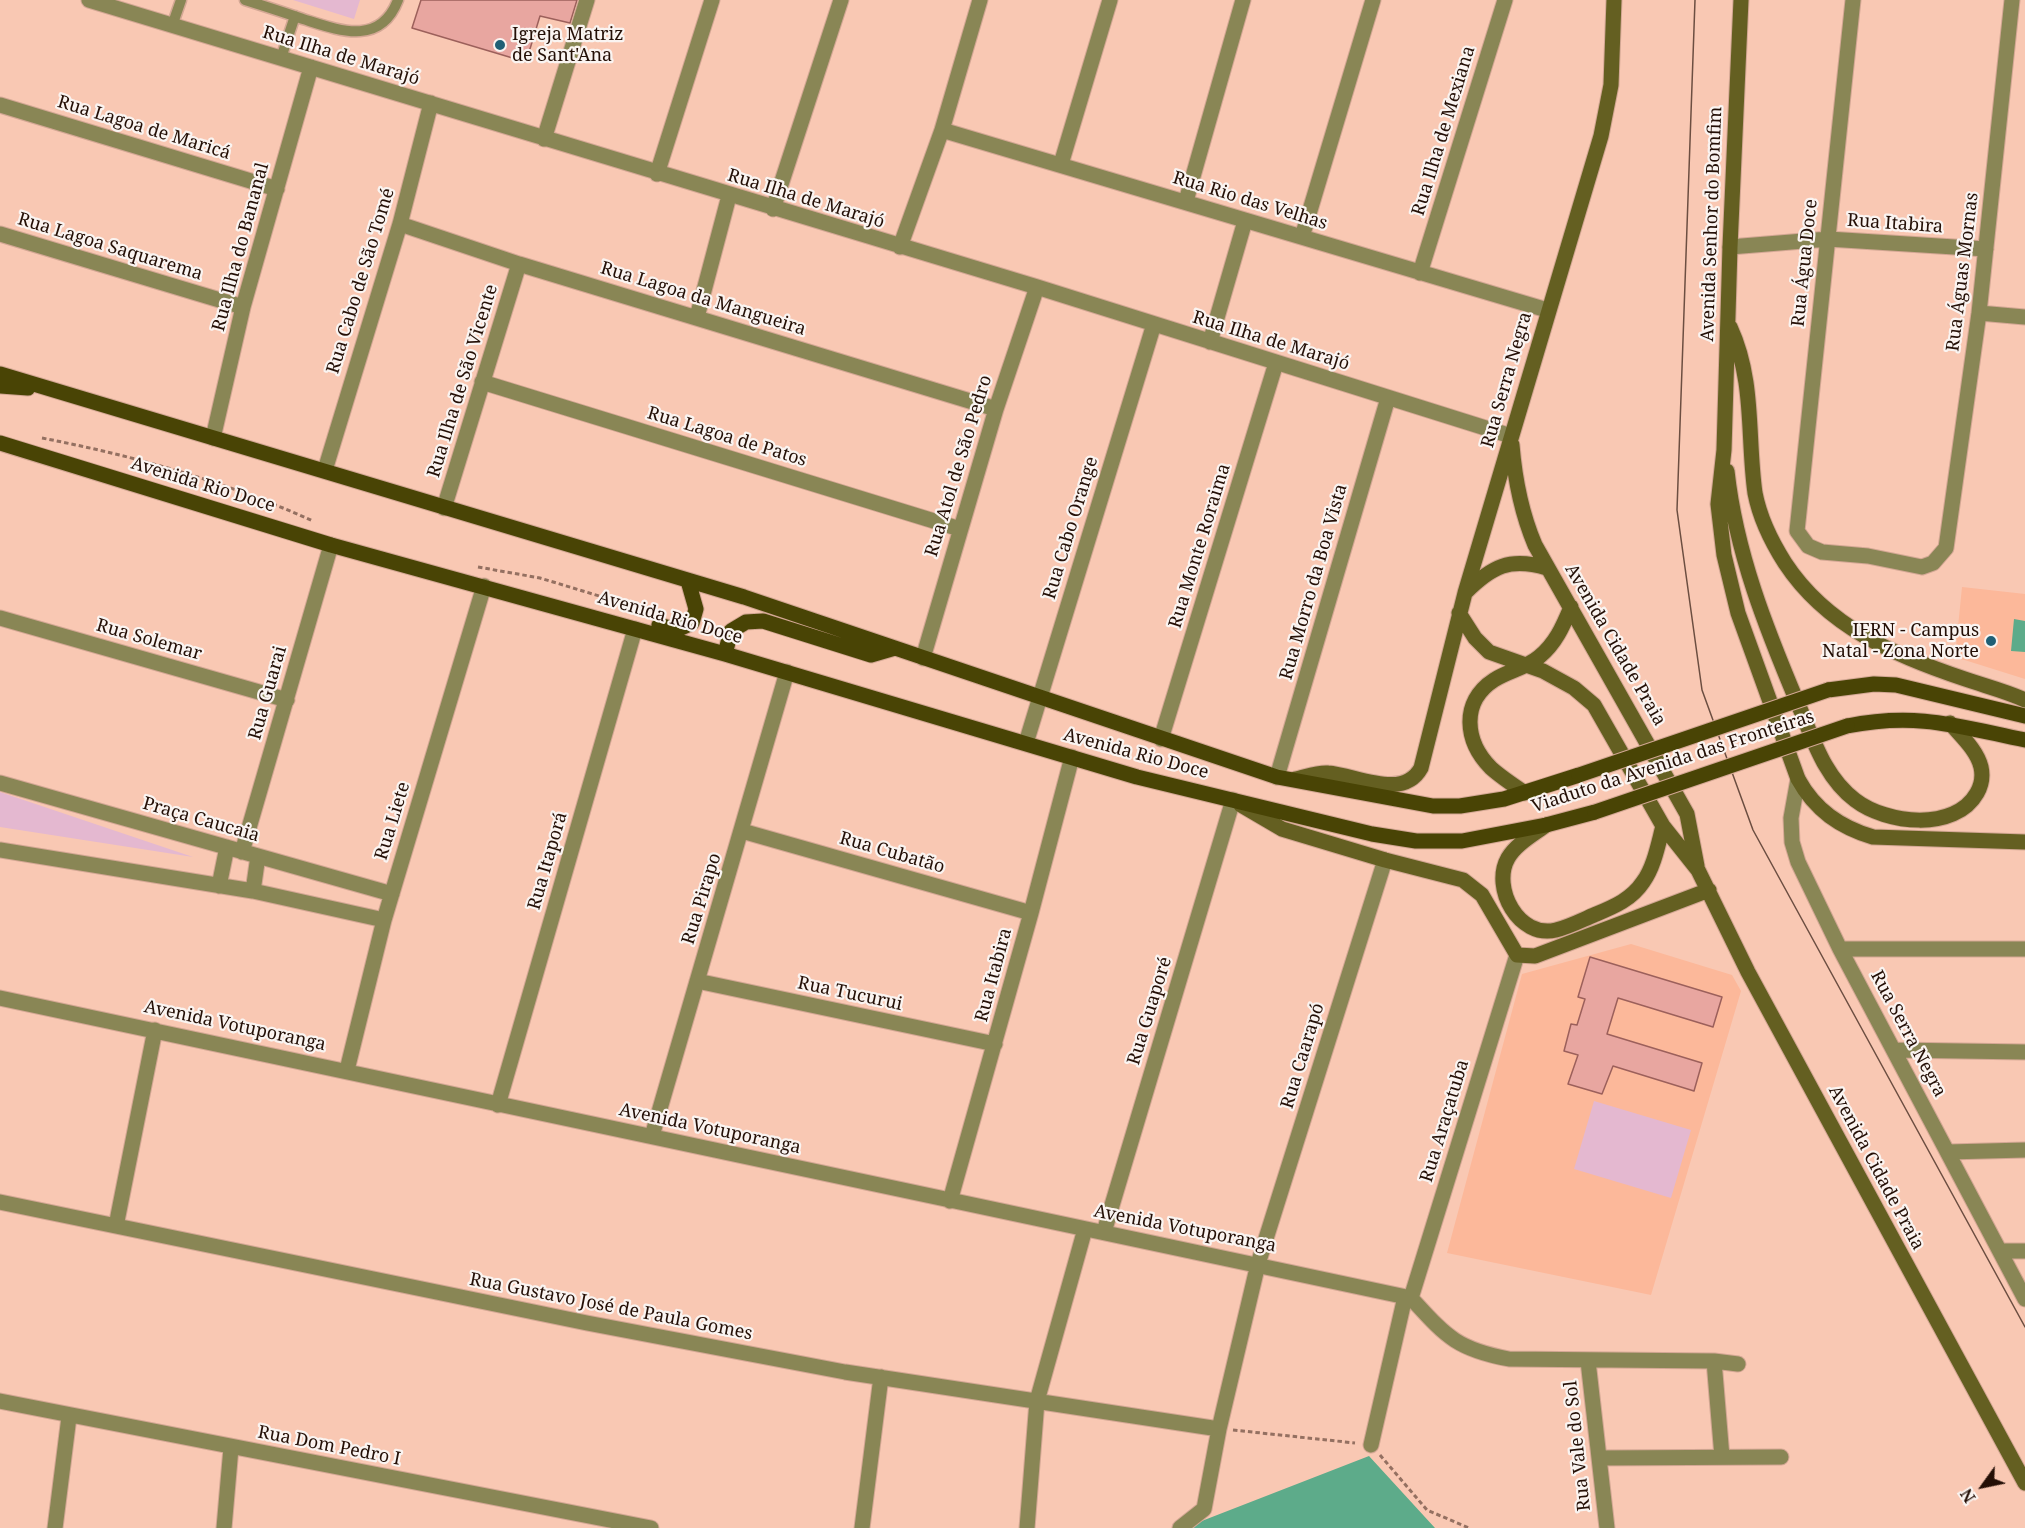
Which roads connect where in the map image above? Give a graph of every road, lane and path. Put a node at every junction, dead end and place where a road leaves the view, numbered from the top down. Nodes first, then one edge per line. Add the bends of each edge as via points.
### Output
1 (89, 0) edge
2 (181, 0) edge
3 (245, 0) edge
4 (398, 0) edge
5 (587, 0) edge
6 (712, 0) edge
7 (841, 0) edge
8 (980, 0) edge
9 (1110, 0) edge
10 (1243, 0) edge
11 (1373, 0) edge
12 (1505, 0) edge
13 (1614, 0) edge
14 (1741, 0) edge
15 (1853, 0) edge
16 (2012, 0) edge
17 (295, 16) junction
18 (172, 26) junction
19 (281, 58) junction
20 (311, 67) junction
21 (431, 103) junction
22 (0, 105) edge
23 (942, 130) junction
24 (544, 139) junction
25 (1061, 164) junction
26 (657, 174) junction
27 (277, 189) junction
28 (729, 196) junction
29 (1186, 201) junction
30 (773, 209) junction
31 (1245, 220) junction
32 (400, 224) junction
33 (0, 234) edge
34 (1302, 237) junction
35 (1828, 239) junction
36 (900, 247) junction
37 (1730, 247) junction
38 (1986, 249) junction
39 (519, 264) junction
40 (1420, 273) junction
41 (1036, 287) junction
42 (243, 307) junction
43 (1547, 310) junction
44 (1979, 312) junction
45 (697, 317) junction
46 (2025, 317) edge
47 (1728, 323) junction
48 (1154, 324) junction
49 (1210, 342) junction
50 (1276, 363) junction
51 (0, 374) edge
52 (482, 382) junction
53 (0, 386) edge
54 (46, 388) junction
55 (1388, 398) junction
56 (996, 409) junction
57 (35, 436) dead end
58 (1511, 436) junction
59 (213, 438) junction
60 (0, 443) edge
61 (1724, 450) junction
62 (325, 470) junction
63 (444, 508) junction
64 (317, 522) dead end
65 (960, 529) junction
66 (331, 545) junction
67 (1946, 548) joint
68 (472, 566) dead end
69 (1547, 568) junction
70 (688, 581) junction
71 (484, 586) junction
72 (504, 592) junction
73 (1465, 593) junction
74 (1571, 607) junction
75 (654, 612) dead end
76 (1459, 613) junction
77 (0, 618) edge
78 (635, 629) junction
79 (895, 648) junction
80 (725, 654) junction
81 (923, 658) junction
82 (1528, 665) junction
83 (787, 672) junction
84 (1039, 696) junction
85 (287, 700) junction
86 (2025, 700) edge
87 (2025, 716) edge
88 (1950, 723) junction
89 (1161, 739) junction
90 (2025, 740) edge
91 (1026, 743) junction
92 (1072, 757) junction
93 (1421, 768) joint
94 (1277, 777) junction
95 (1295, 779) junction
96 (1798, 779) junction
97 (0, 783) edge
98 (1338, 788) joint
99 (1525, 793) junction
100 (1233, 800) junction
101 (1331, 824) joint
102 (1546, 825) junction
103 (1663, 826) junction
104 (742, 831) junction
105 (2025, 842) edge
106 (227, 847) junction
107 (0, 850) edge
108 (242, 852) junction
109 (258, 856) junction
110 (1384, 861) junction
111 (1698, 870) junction
112 (219, 886) junction
113 (1709, 890) junction
114 (253, 891) junction
115 (392, 894) junction
116 (1031, 913) junction
117 (384, 920) junction
118 (1840, 949) junction
119 (2025, 949) edge
120 (1517, 955) junction
121 (697, 981) junction
122 (0, 998) edge
123 (155, 1030) junction
124 (995, 1044) junction
125 (1895, 1050) junction
126 (2025, 1052) edge
127 (347, 1070) junction
128 (498, 1105) junction
129 (652, 1137) junction
130 (2025, 1150) edge
131 (1948, 1152) junction
132 (0, 1202) edge
133 (950, 1202) junction
134 (116, 1226) junction
135 (1085, 1229) junction
136 (1104, 1232) junction
137 (2000, 1251) junction
138 (2025, 1251) edge
139 (1258, 1264) junction
140 (1408, 1298) junction
141 (2025, 1299) edge
142 (1588, 1360) junction
143 (1713, 1361) junction
144 (1738, 1364) dead end
145 (881, 1377) junction
146 (0, 1401) edge
147 (1037, 1401) junction
148 (69, 1417) junction
149 (1219, 1429) junction
150 (1371, 1445) junction
151 (231, 1448) junction
152 (1722, 1457) junction
153 (1781, 1457) dead end
154 (1599, 1458) junction
155 (2025, 1483) edge
156 (55, 1528) edge
157 (224, 1528) edge
158 (651, 1528) edge
159 (862, 1528) edge
160 (1027, 1528) edge
161 (1180, 1528) edge
162 (1469, 1528) edge
163 (1607, 1528) edge

1 - 18 street, Rua Ilha de Marajó
2 - 18 lane
3 - 17 lane
4 - 17 lane via 382,23 364,32 342,32
5 - 24 street
6 - 26 street
7 - 30 street
8 - 23 street
9 - 25 street
10 - 29 street
11 - 34 street
12 - 40 street, Rua Ilha de Mexiana
13 - 43 main road, Rua Serra Negra via 1607,107
14 - 37 main road, Avenida Senhor do Bomfim
15 - 35 street, Rua Água Doce
16 - 38 street, Rua Águas Mornas
17 - 19 lane
18 - 19 street, Rua Ilha de Marajó
19 - 20 street, Rua Ilha de Marajó
20 - 21 street, Rua Ilha de Marajó
20 - 27 street, Rua Ilha do Bananal
21 - 24 street, Rua Ilha de Marajó
21 - 32 street, Rua Cabo de São Tomé
22 - 27 street, Rua Lagoa de Maricá
23 - 25 street, Rua Rio das Velhas
23 - 36 street
24 - 26 street, Rua Ilha de Marajó
25 - 29 street, Rua Rio das Velhas
26 - 28 street, Rua Ilha de Marajó
27 - 42 street, Rua Ilha do Bananal
28 - 30 street, Rua Ilha de Marajó
28 - 45 street
29 - 31 street, Rua Rio das Velhas
30 - 36 street, Rua Ilha de Marajó
31 - 34 street, Rua Rio das Velhas
31 - 49 street
32 - 39 street, Rua Lagoa da Mangueira
32 - 62 street, Rua Cabo de São Tomé
33 - 42 street, Rua Lagoa Saquarema
34 - 40 street, Rua Rio das Velhas
35 - 37 street, Rua Itabira
35 - 38 street, Rua Itabira
35 - 67 street, Rua Água Doce via 1797,531 1808,546 1822,552 1922,567
36 - 41 street, Rua Ilha de Marajó
37 - 47 main road, Avenida Senhor do Bomfim
38 - 44 street, Rua Águas Mornas
39 - 45 street, Rua Lagoa da Mangueira
39 - 52 street, Rua Ilha de São Vicente
40 - 43 street, Rua Rio das Velhas
41 - 48 street, Rua Ilha de Marajó
41 - 56 street, Rua Atol de São Pedro
42 - 59 street, Rua Ilha do Bananal
43 - 58 main road, Rua Serra Negra
44 - 46 street
44 - 67 street, Rua Águas Mornas
45 - 56 street, Rua Lagoa da Mangueira
47 - 61 main road, Avenida Senhor do Bomfim
47 - 86 main road via 1746,372 1760,512 1767,532 1794,576 1822,606 1875,643
48 - 49 street, Rua Ilha de Marajó
48 - 84 street, Rua Cabo Orange
49 - 50 street, Rua Ilha de Marajó
50 - 55 street, Rua Ilha de Marajó
50 - 89 street, Rua Monte Roraima
51 - 54 main road, Avenida Rio Doce
52 - 63 street, Rua Ilha de São Vicente
52 - 65 street, Rua Lagoa de Patos
53 - 54 main road
54 - 59 main road, Avenida Rio Doce
55 - 58 street, Rua Ilha de Marajó
55 - 94 street, Rua Morro da Boa Vista
56 - 65 street, Rua Atol de São Pedro
57 - 64 path via 109,451 227,486
58 - 69 main road, Avenida Cidade Praia via 1521,508
58 - 73 main road, Rua Serra Negra
59 - 62 main road, Avenida Rio Doce
60 - 66 main road, Avenida Rio Doce
61 - 88 main road via 1737,536 1765,626 1822,761 1845,793 1869,810 1903,818 1952,816 1972,801 1982,779 1975,753
61 - 96 main road via 1718,504 1724,555 1745,636
62 - 63 main road, Avenida Rio Doce
63 - 70 main road, Avenida Rio Doce
65 - 81 street, Rua Atol de São Pedro
66 - 71 main road, Avenida Rio Doce
66 - 85 street, Rua Guarai
68 - 75 path via 540,578
69 - 73 main road via 1521,561 1499,567
69 - 74 main road, Avenida Cidade Praia
70 - 72 main road via 696,609 692,623 677,630 535,590
70 - 79 main road, Avenida Rio Doce
71 - 72 main road, Avenida Rio Doce
71 - 115 street, Rua Liete
72 - 78 main road, Avenida Rio Doce
73 - 76 main road, Rua Serra Negra
74 - 82 main road via 1555,641
74 - 111 main road, Avenida Cidade Praia via 1687,814
76 - 82 main road via 1489,652
76 - 93 main road, Rua Serra Negra
77 - 85 street, Rua Solemar
78 - 80 main road, Avenida Rio Doce
78 - 128 street, Rua Itaporá
79 - 80 main road via 871,655 763,621 746,622 731,631
79 - 81 main road, Avenida Rio Doce
80 - 83 main road, Avenida Rio Doce
81 - 84 main road, Avenida Rio Doce
82 - 99 main road via 1487,686 1475,698 1469,717 1470,734 1490,767
82 - 103 main road, Avenida Cidade Praia via 1574,688 1594,705
83 - 91 main road, Avenida Rio Doce
83 - 104 street, Rua Pirapo
84 - 89 main road, Avenida Rio Doce
84 - 91 street, Rua Cabo Orange
85 - 108 street, Rua Guarai
87 - 99 main road, Viaduto da Avenida das Fronteiras, bridge via 1896,685 1828,690
88 - 90 main road, Viaduto da Avenida das Fronteiras
88 - 102 main road, Viaduto da Avenida das Fronteiras, bridge via 1901,718 1847,726
89 - 94 main road, Avenida Rio Doce
91 - 92 main road, Avenida Rio Doce
92 - 100 main road, Avenida Rio Doce
92 - 116 street, Rua Itabira
93 - 95 main road, Avenida Rio Doce via 1401,785 1326,772
94 - 95 main road, Avenida Rio Doce
95 - 98 main road, Avenida Rio Doce
96 - 105 main road via 1811,800 1831,819 1874,837
96 - 118 street, Rua Serra Negra via 1791,818 1792,842
97 - 106 street, Praça Caucaia
98 - 99 main road, Viaduto da Avenida das Fronteiras via 1433,806 1481,804
100 - 101 main road, Avenida Rio Doce
100 - 110 main road via 1282,829
100 - 136 street, Rua Guaporé
101 - 102 main road, Viaduto da Avenida das Fronteiras via 1416,841 1462,841
102 - 103 main road via 1509,857 1503,887 1516,915 1534,927 1555,931 1619,904 1634,893 1649,874
103 - 111 main road, Avenida Cidade Praia
104 - 116 street, Rua Cubatão
104 - 121 street, Rua Pirapo
106 - 108 street, Praça Caucaia
106 - 112 street
107 - 112 street
108 - 109 street, Praça Caucaia
109 - 114 street
109 - 115 street, Praça Caucaia
110 - 120 main road via 1463,880 1473,886
110 - 139 street, Rua Caarapó
111 - 113 main road, Avenida Cidade Praia
112 - 114 street
113 - 120 main road via 1535,956
113 - 155 main road, Avenida Cidade Praia via 1748,972
114 - 117 street
115 - 117 street, Rua Liete
116 - 124 street, Rua Itabira
117 - 127 street, Rua Liete
118 - 119 street
118 - 125 street, Rua Serra Negra
120 - 140 street, Rua Araçatuba
121 - 124 street, Rua Tucurui
121 - 129 street, Rua Pirapo
122 - 123 street, Avenida Votuporanga
123 - 127 street, Avenida Votuporanga
123 - 134 street
124 - 133 street, Rua Itabira
125 - 126 street
125 - 131 street, Rua Serra Negra
127 - 128 street, Avenida Votuporanga
128 - 129 street, Avenida Votuporanga
129 - 133 street, Avenida Votuporanga
130 - 131 street
131 - 137 street, Rua Serra Negra
132 - 134 street, Rua Gustavo José de Paula Gomes
133 - 135 street, Avenida Votuporanga
134 - 145 street, Rua Gustavo José de Paula Gomes via 587,1323
135 - 136 street, Avenida Votuporanga
135 - 147 street
136 - 139 street, Avenida Votuporanga
137 - 138 street
137 - 141 street, Rua Serra Negra
139 - 140 street, Avenida Votuporanga
139 - 149 street, Rua Caarapó
140 - 142 street, Rua Vale do Sol via 1445,1335 1482,1354 1509,1359
140 - 150 street, Rua Araçatuba
142 - 143 street, Rua Vale do Sol
142 - 154 street, Rua Vale do Sol
143 - 144 street, Rua Vale do Sol
143 - 152 street
145 - 147 street, Rua Gustavo José de Paula Gomes
145 - 159 street
146 - 148 street, Rua Dom Pedro I
147 - 149 street, Rua Gustavo José de Paula Gomes
147 - 160 street
148 - 151 street, Rua Dom Pedro I
148 - 156 street
149 - 150 path
149 - 161 street, Rua Caarapó via 1204,1509
150 - 162 path via 1427,1510
151 - 157 street
151 - 158 street, Rua Dom Pedro I
152 - 153 street
152 - 154 street
154 - 163 street, Rua Vale do Sol

